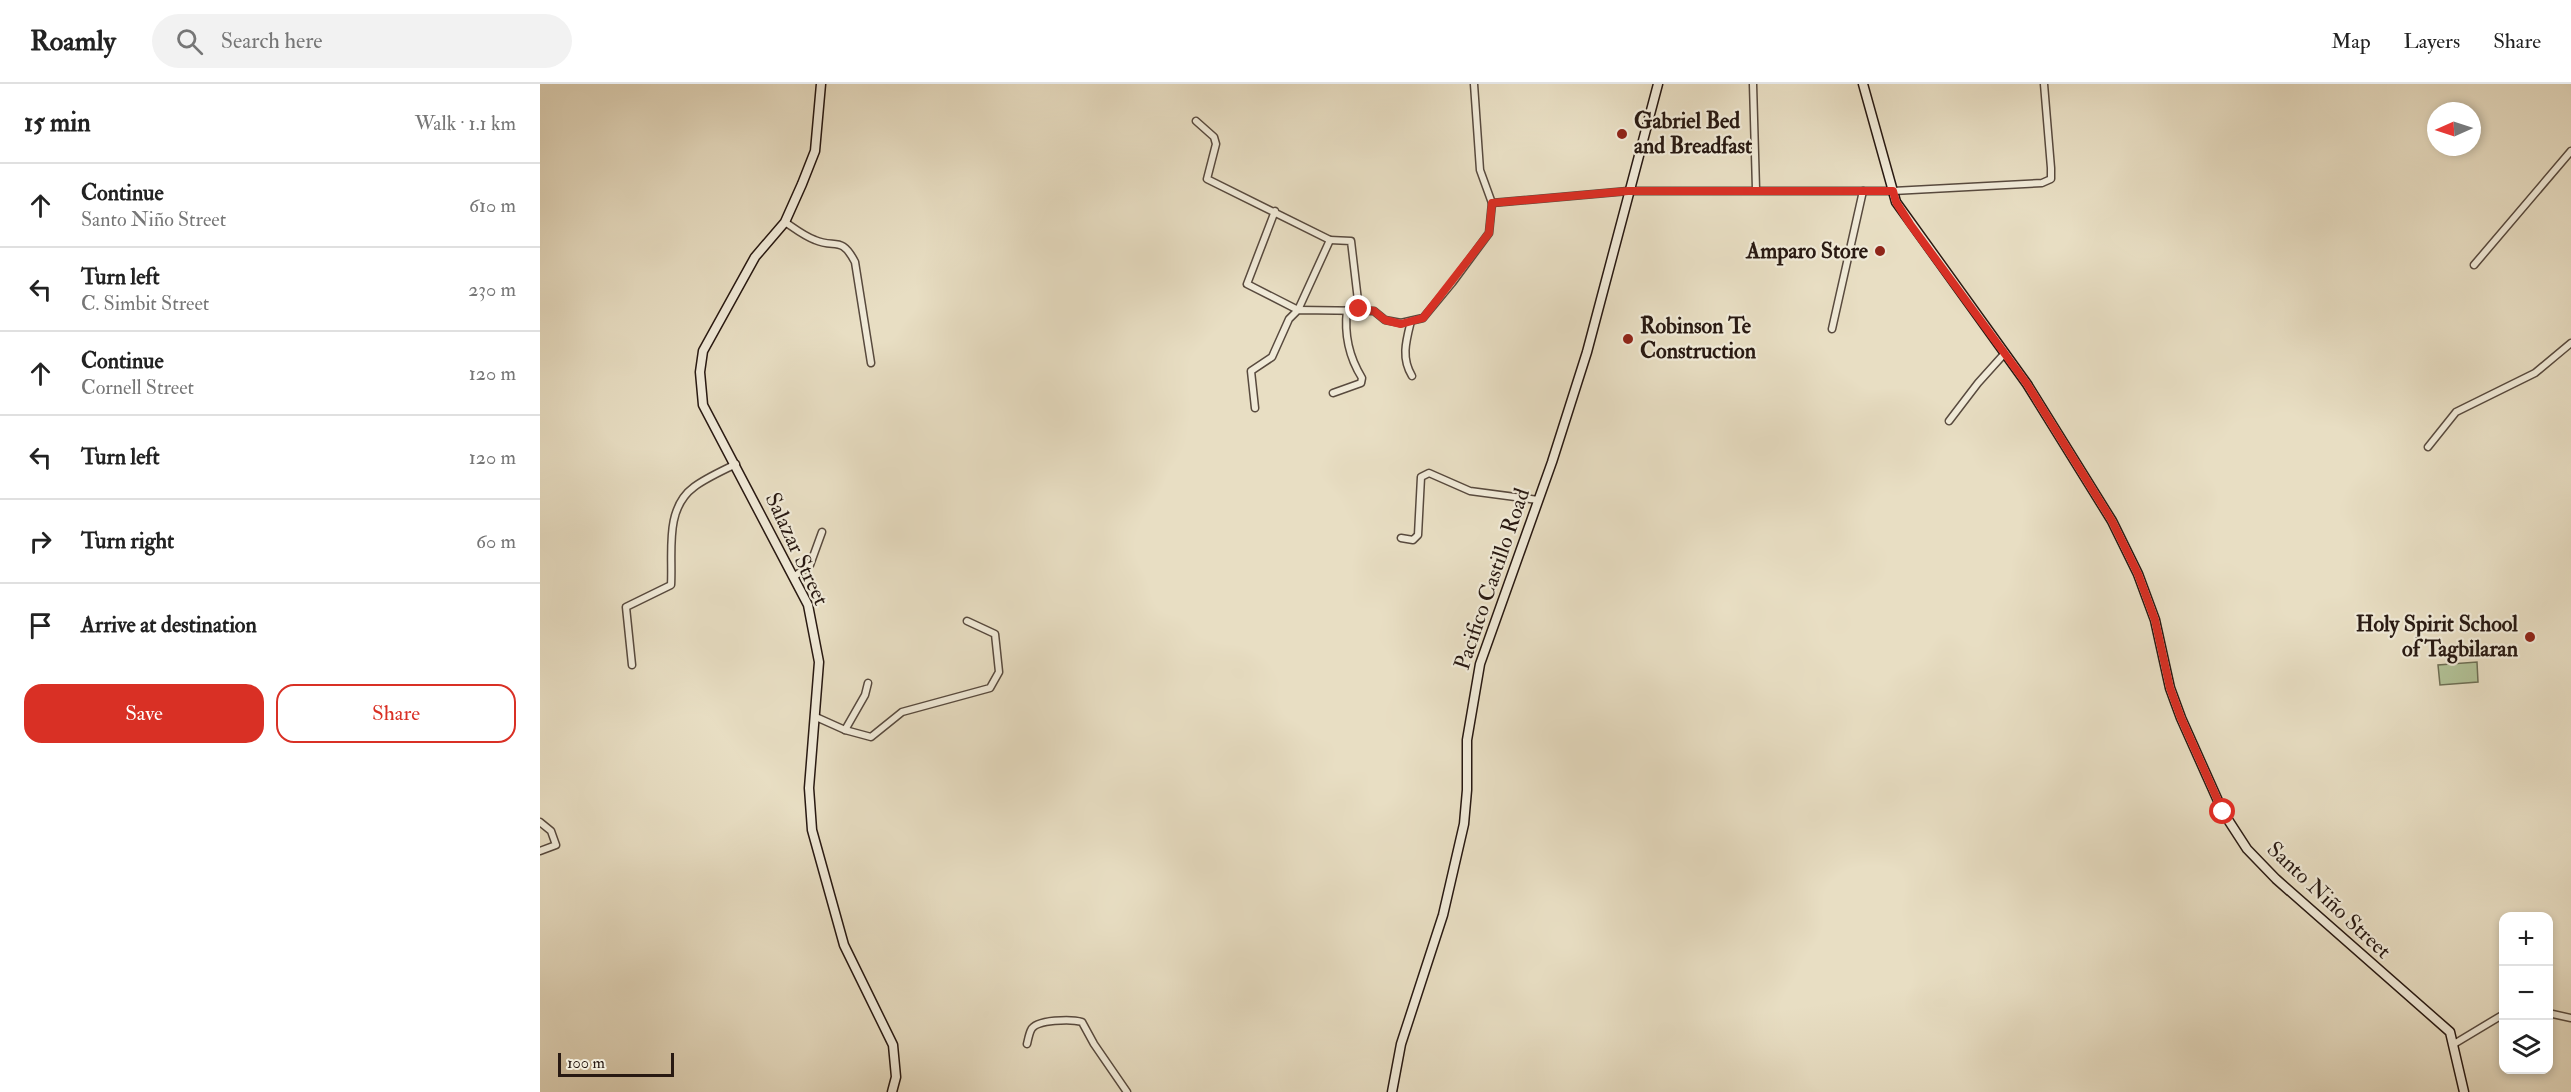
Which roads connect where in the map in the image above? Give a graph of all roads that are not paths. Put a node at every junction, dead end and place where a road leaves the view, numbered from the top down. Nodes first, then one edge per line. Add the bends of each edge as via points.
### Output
1 (821, 84) edge
2 (1474, 84) edge
3 (1658, 84) edge
4 (1753, 84) edge
5 (1863, 84) edge
6 (2044, 84) edge
7 (1196, 121) dead end
8 (2571, 151) edge
9 (1756, 189) junction
10 (1628, 191) junction
11 (1863, 191) junction
12 (1893, 191) junction
13 (1492, 203) junction
14 (1275, 211) junction
15 (784, 222) junction
16 (1330, 240) junction
17 (2474, 265) dead end
18 (1359, 309) junction
19 (1298, 310) junction
20 (1347, 310) junction
21 (1412, 321) junction
22 (1832, 329) dead end
23 (2571, 343) edge
24 (2005, 353) junction
25 (871, 363) dead end
26 (1412, 376) dead end
27 (1332, 393) dead end
28 (1255, 408) dead end
29 (1949, 420) dead end
30 (2428, 447) dead end
31 (736, 464) junction
32 (1538, 500) junction
33 (822, 532) dead end
34 (1401, 538) dead end
35 (795, 576) junction
36 (967, 621) dead end
37 (632, 665) dead end
38 (868, 683) dead end
39 (816, 717) junction
40 (845, 730) junction
41 (540, 822) edge
42 (540, 851) edge
43 (2553, 1014) edge
44 (2499, 1017) edge
45 (2571, 1018) edge
46 (1027, 1044) dead end
47 (2454, 1044) junction
48 (892, 1092) edge
49 (1127, 1092) edge
50 (1392, 1092) edge
51 (2464, 1092) edge

1 - 15 main road, Salazar Street via 815,151
2 - 13 street via 1480,170
3 - 10 main road, Pacifico Castillo Road
4 - 9 street
5 - 12 main road, Santo Niño Street
6 - 12 street via 2051,179 2042,183
7 - 14 street via 1214,137 1216,144 1207,179
8 - 17 street
9 - 10 street
9 - 11 street
10 - 13 street
10 - 32 main road, Pacifico Castillo Road via 1599,309
11 - 12 street
11 - 22 street
12 - 24 main road, Santo Niño Street via 1910,224
13 - 21 street via 1489,233 1423,318
14 - 16 street
14 - 19 street via 1248,284
15 - 25 street via 817,241 838,242 849,250 855,262
15 - 31 main road, Salazar Street via 755,257 703,351 703,405
16 - 18 street via 1351,241
16 - 19 street
18 - 20 street
18 - 21 street via 1374,311 1385,320 1401,324
19 - 20 street
19 - 28 street via 1289,319 1272,357 1251,371
20 - 27 street via 1350,359 1362,378 1361,383
21 - 26 street via 1405,344 1406,365
23 - 30 street via 2535,373 2456,412
24 - 29 street
24 - 47 main road, Santo Niño Street via 2112,521 2138,574 2155,620 2181,718 2223,812 2247,849 2450,1032
31 - 35 main road, Salazar Street
31 - 37 street via 693,488 682,500 672,530 668,589 626,607
32 - 34 street via 1470,491 1429,473 1422,477 1418,535 1413,540
32 - 50 main road, Pacifico Castillo Road via 1480,664 1467,741 1464,824 1443,915 1401,1044
33 - 35 street via 810,565
35 - 39 main road, Salazar Street via 808,604 819,662
36 - 40 street via 995,634 999,672 990,688 902,712 871,737
38 - 40 street
39 - 40 street
39 - 48 main road, Salazar Street via 809,788 812,830 844,945 893,1045 896,1077
41 - 42 street via 551,831 556,845
43 - 45 street
44 - 47 street
46 - 49 street via 1036,1024 1082,1022
47 - 51 main road, Santo Niño Street

